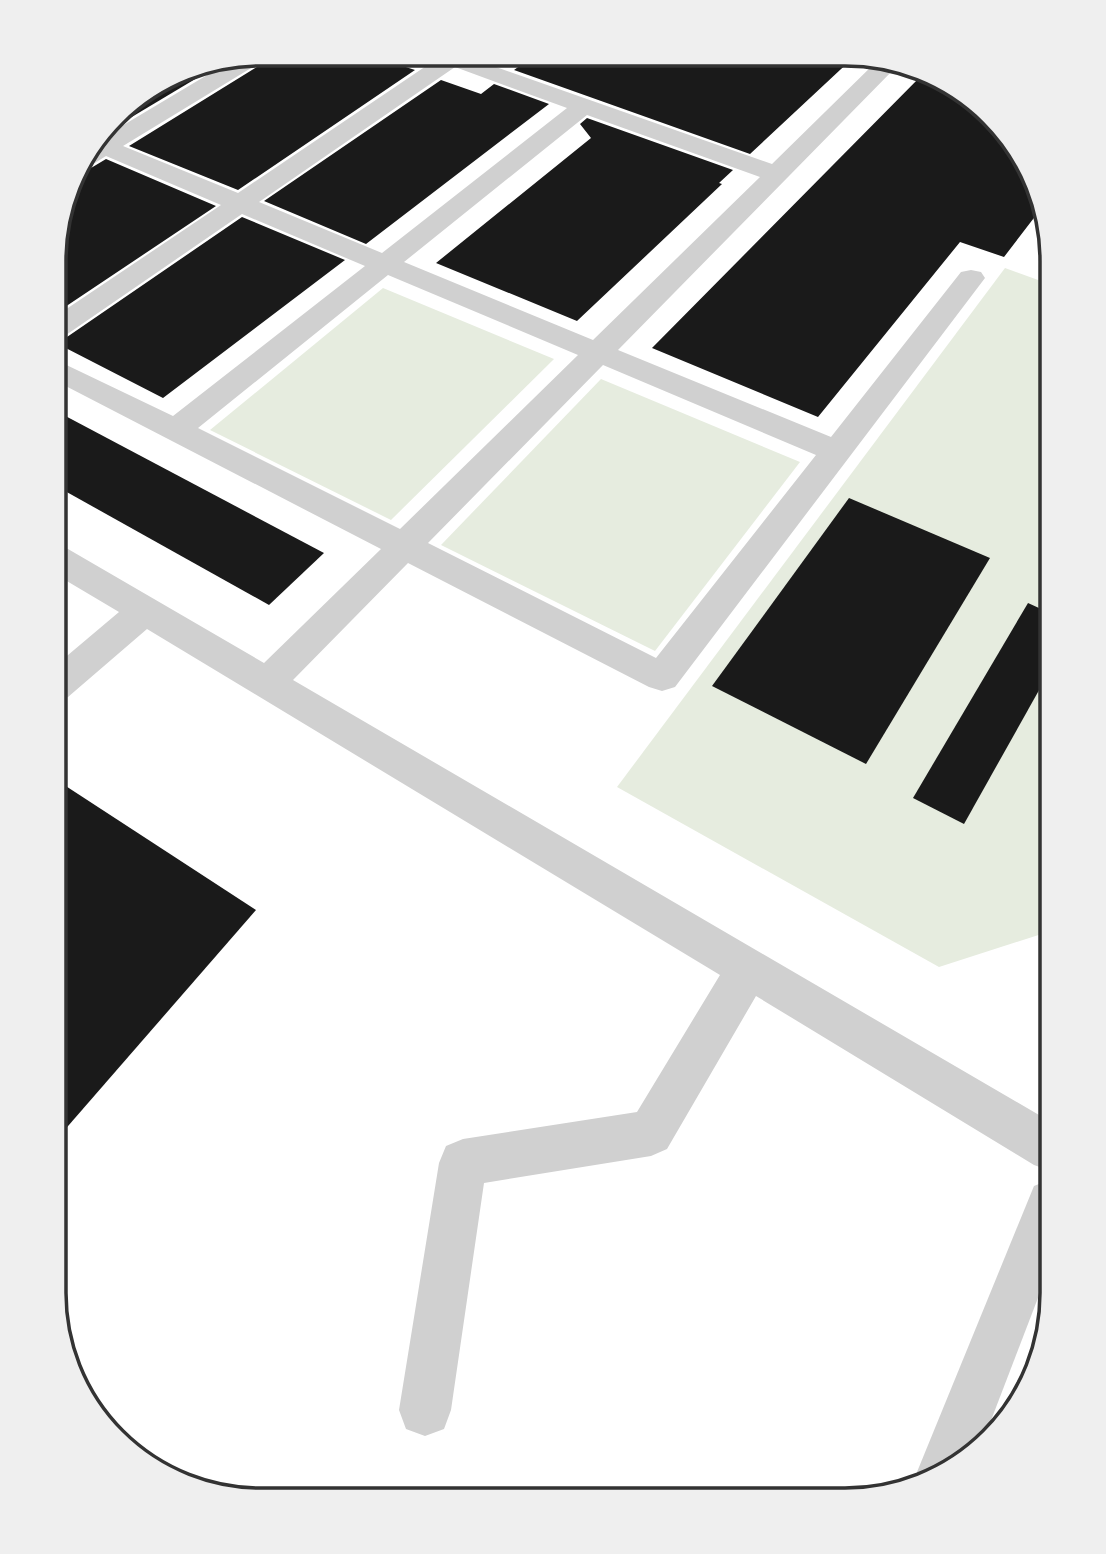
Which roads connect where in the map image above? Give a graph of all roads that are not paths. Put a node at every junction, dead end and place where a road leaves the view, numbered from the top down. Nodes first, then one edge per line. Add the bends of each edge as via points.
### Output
1 (433, 67) edge
2 (474, 67) edge
3 (233, 69) edge
4 (881, 70) edge
5 (584, 106) junction
6 (105, 146) edge
7 (98, 156) edge
8 (776, 174) junction
9 (240, 204) junction
10 (384, 264) junction
11 (971, 278) dead end
12 (66, 322) edge
13 (598, 352) junction
14 (66, 374) edge
15 (175, 430) junction
16 (835, 451) junction
17 (404, 546) junction
18 (66, 565) edge
19 (144, 611) junction
20 (66, 678) edge
21 (267, 683) junction
22 (748, 969) junction
23 (1039, 1141) edge
24 (1039, 1233) edge
25 (425, 1410) dead end
26 (950, 1457) edge

1 - 9 street
2 - 5 street
3 - 6 street
4 - 8 street
5 - 8 street
5 - 10 street
7 - 9 street
8 - 13 street
9 - 10 street
9 - 12 street
10 - 13 street
10 - 15 street
11 - 16 street
13 - 16 street
13 - 17 street
14 - 15 street
15 - 17 street
16 - 17 street via 662,677
17 - 21 street
18 - 19 street
19 - 20 street
19 - 21 street
21 - 22 street
22 - 23 street
22 - 25 street via 651,1133 463,1164
24 - 26 street

